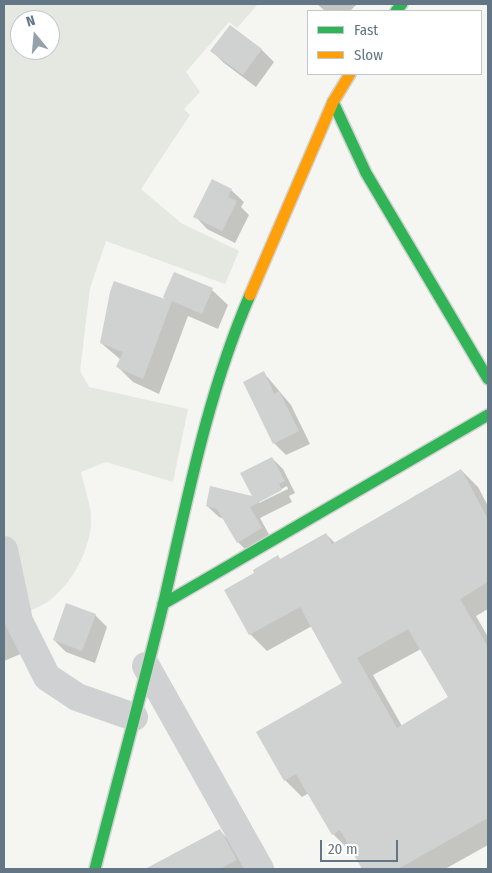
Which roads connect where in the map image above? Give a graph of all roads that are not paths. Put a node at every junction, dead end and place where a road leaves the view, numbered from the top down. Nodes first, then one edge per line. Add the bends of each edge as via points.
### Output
1 (349, 75) edge
2 (333, 102) junction
3 (488, 379) edge
4 (488, 415) edge
5 (4, 550) edge
6 (163, 604) junction
7 (146, 666) junction
8 (134, 717) junction
9 (95, 869) edge
10 (260, 869) edge

1 - 2 street
2 - 3 street via 366,173
2 - 6 street via 235,329 206,420
4 - 6 street
5 - 8 street via 19,621 47,677 77,697
6 - 7 street
7 - 8 street
7 - 10 street
8 - 9 street

